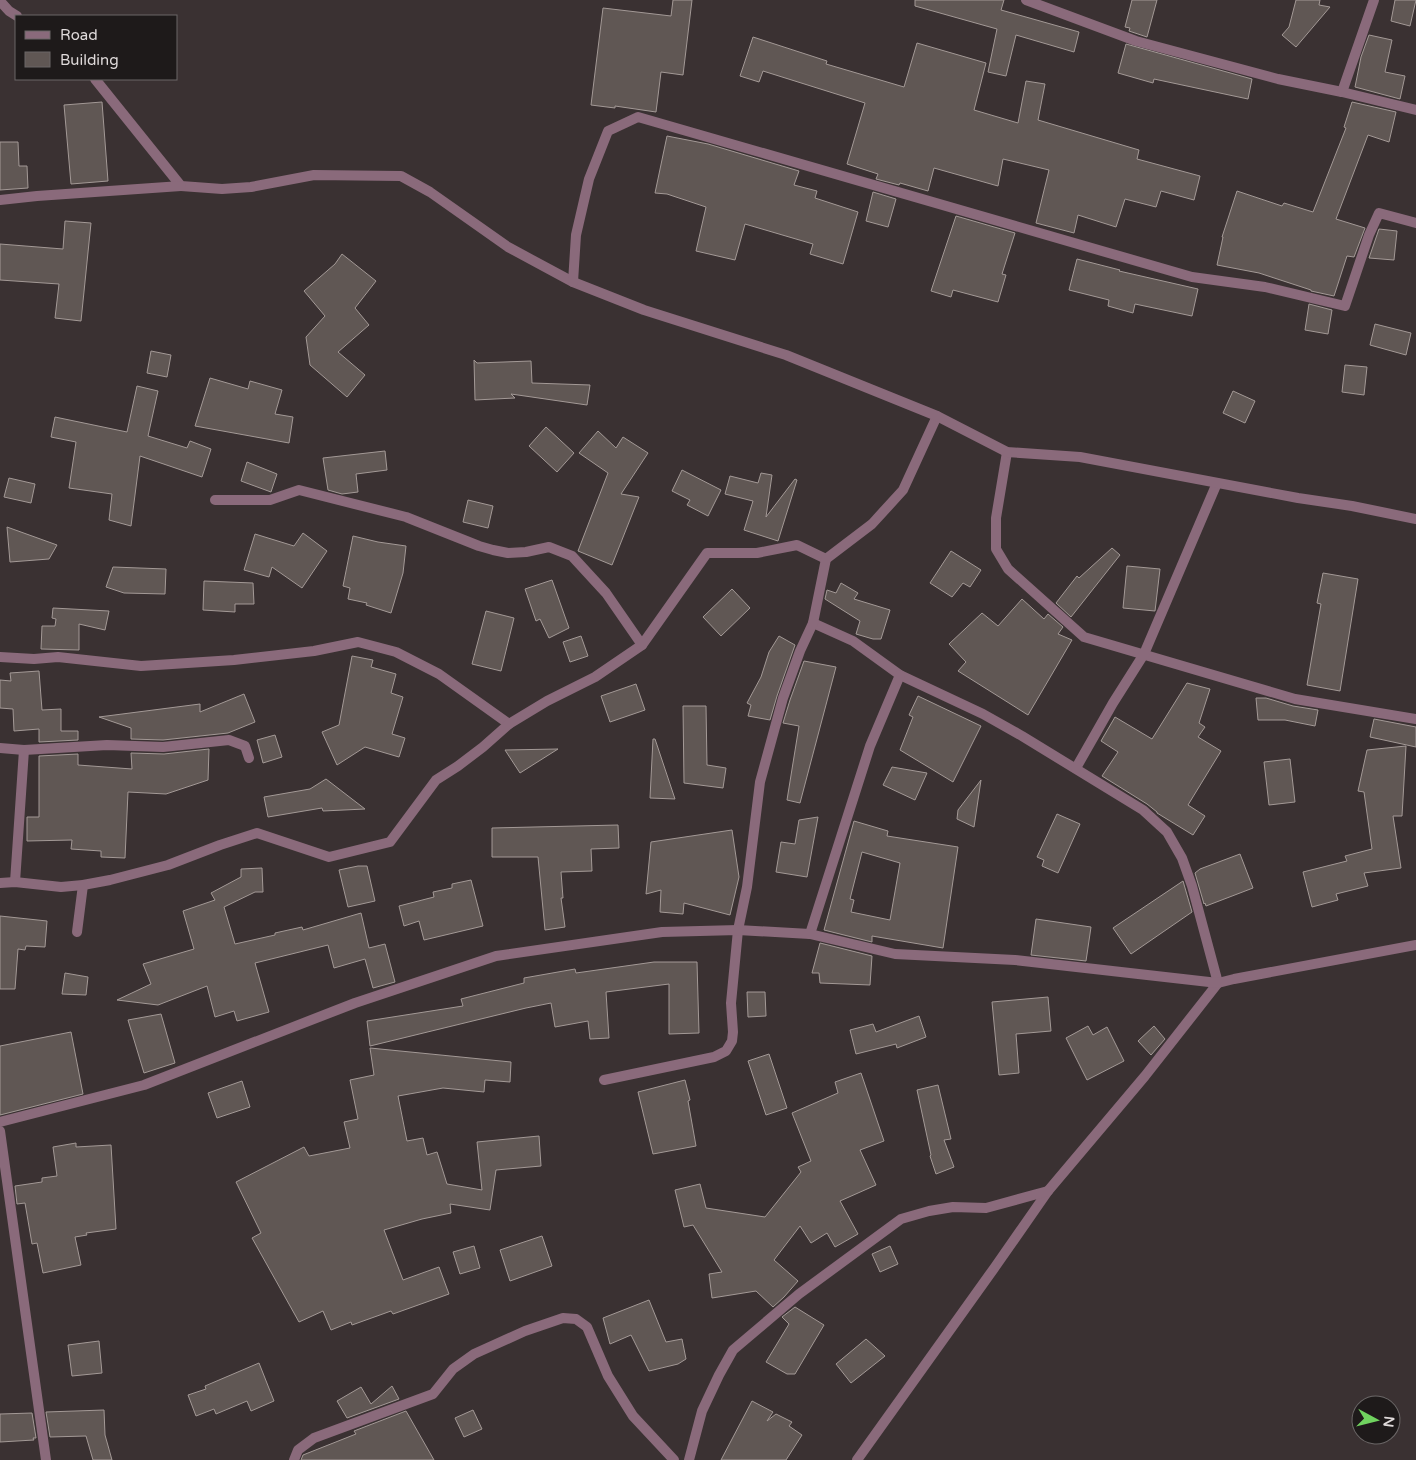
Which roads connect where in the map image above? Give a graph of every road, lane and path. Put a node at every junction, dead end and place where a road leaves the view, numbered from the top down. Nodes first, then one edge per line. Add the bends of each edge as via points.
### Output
1 (1026, 0) edge
2 (1374, 0) edge
3 (0, 1) edge
4 (15, 15) edge
5 (95, 80) edge
6 (1342, 92) junction
7 (1416, 110) edge
8 (181, 186) junction
9 (0, 200) edge
10 (1416, 223) edge
11 (573, 282) junction
12 (937, 416) junction
13 (1007, 452) junction
14 (1217, 483) junction
15 (215, 500) dead end
16 (1416, 519) edge
17 (826, 559) junction
18 (814, 622) junction
19 (642, 645) junction
20 (1144, 654) junction
21 (0, 657) edge
22 (900, 675) junction
23 (1416, 719) edge
24 (509, 724) junction
25 (0, 748) edge
26 (24, 750) junction
27 (249, 758) dead end
28 (1076, 768) junction
29 (15, 882) junction
30 (0, 883) edge
31 (83, 885) junction
32 (738, 930) junction
33 (77, 932) dead end
34 (810, 934) junction
35 (1416, 945) edge
36 (1218, 983) junction
37 (604, 1080) dead end
38 (0, 1122) edge
39 (0, 1131) edge
40 (1048, 1191) junction
41 (46, 1460) edge
42 (294, 1460) edge
43 (674, 1460) edge
44 (689, 1460) edge
45 (857, 1460) edge

1 - 6 street via 1136,41 1278,79
2 - 6 street
3 - 4 street
5 - 8 street
6 - 7 street
8 - 9 street
8 - 11 street via 252,187 314,175 401,176 430,192 508,247
10 - 11 street via 1379,213 1345,306 1265,287 1192,277 638,117 608,131 589,179 576,235
11 - 12 street via 644,310 786,355
12 - 13 street
12 - 17 street via 902,490 872,524
13 - 14 street via 1080,457
13 - 20 street via 996,518 996,549 1008,569 1084,637
14 - 16 street
14 - 20 street
15 - 19 street via 270,500 299,490 406,517 493,550 508,553 549,548 572,556 606,594
17 - 18 street
17 - 19 street via 798,545 757,553 706,553
18 - 22 street via 853,641
18 - 32 street via 784,698 760,782 747,887
19 - 24 street via 595,677
20 - 23 street via 1295,699
20 - 28 street
21 - 24 street via 58,657 141,666 234,660 314,651 358,642 396,652 439,674
22 - 28 street via 983,714
22 - 34 street via 870,746
24 - 31 street via 436,780 390,842 329,857 257,833 168,865
25 - 26 street
26 - 27 street via 107,744 163,747 229,740 246,746
26 - 29 street
28 - 36 street via 1143,810 1167,832 1182,858 1192,886
29 - 30 street
29 - 31 street via 61,887
31 - 33 street
32 - 34 street
32 - 37 street via 731,1003 733,1032 726,1050 714,1057
32 - 38 street via 662,932 496,956 356,1003 144,1085
34 - 36 street via 895,954 1015,960
35 - 36 street
36 - 40 street
39 - 41 street
40 - 44 street via 986,1208 953,1206 901,1219 813,1283 733,1350 702,1410
40 - 45 street
42 - 43 street via 298,1450 314,1438 433,1394 453,1369 474,1354 563,1318 576,1319 588,1327 608,1376 633,1416

